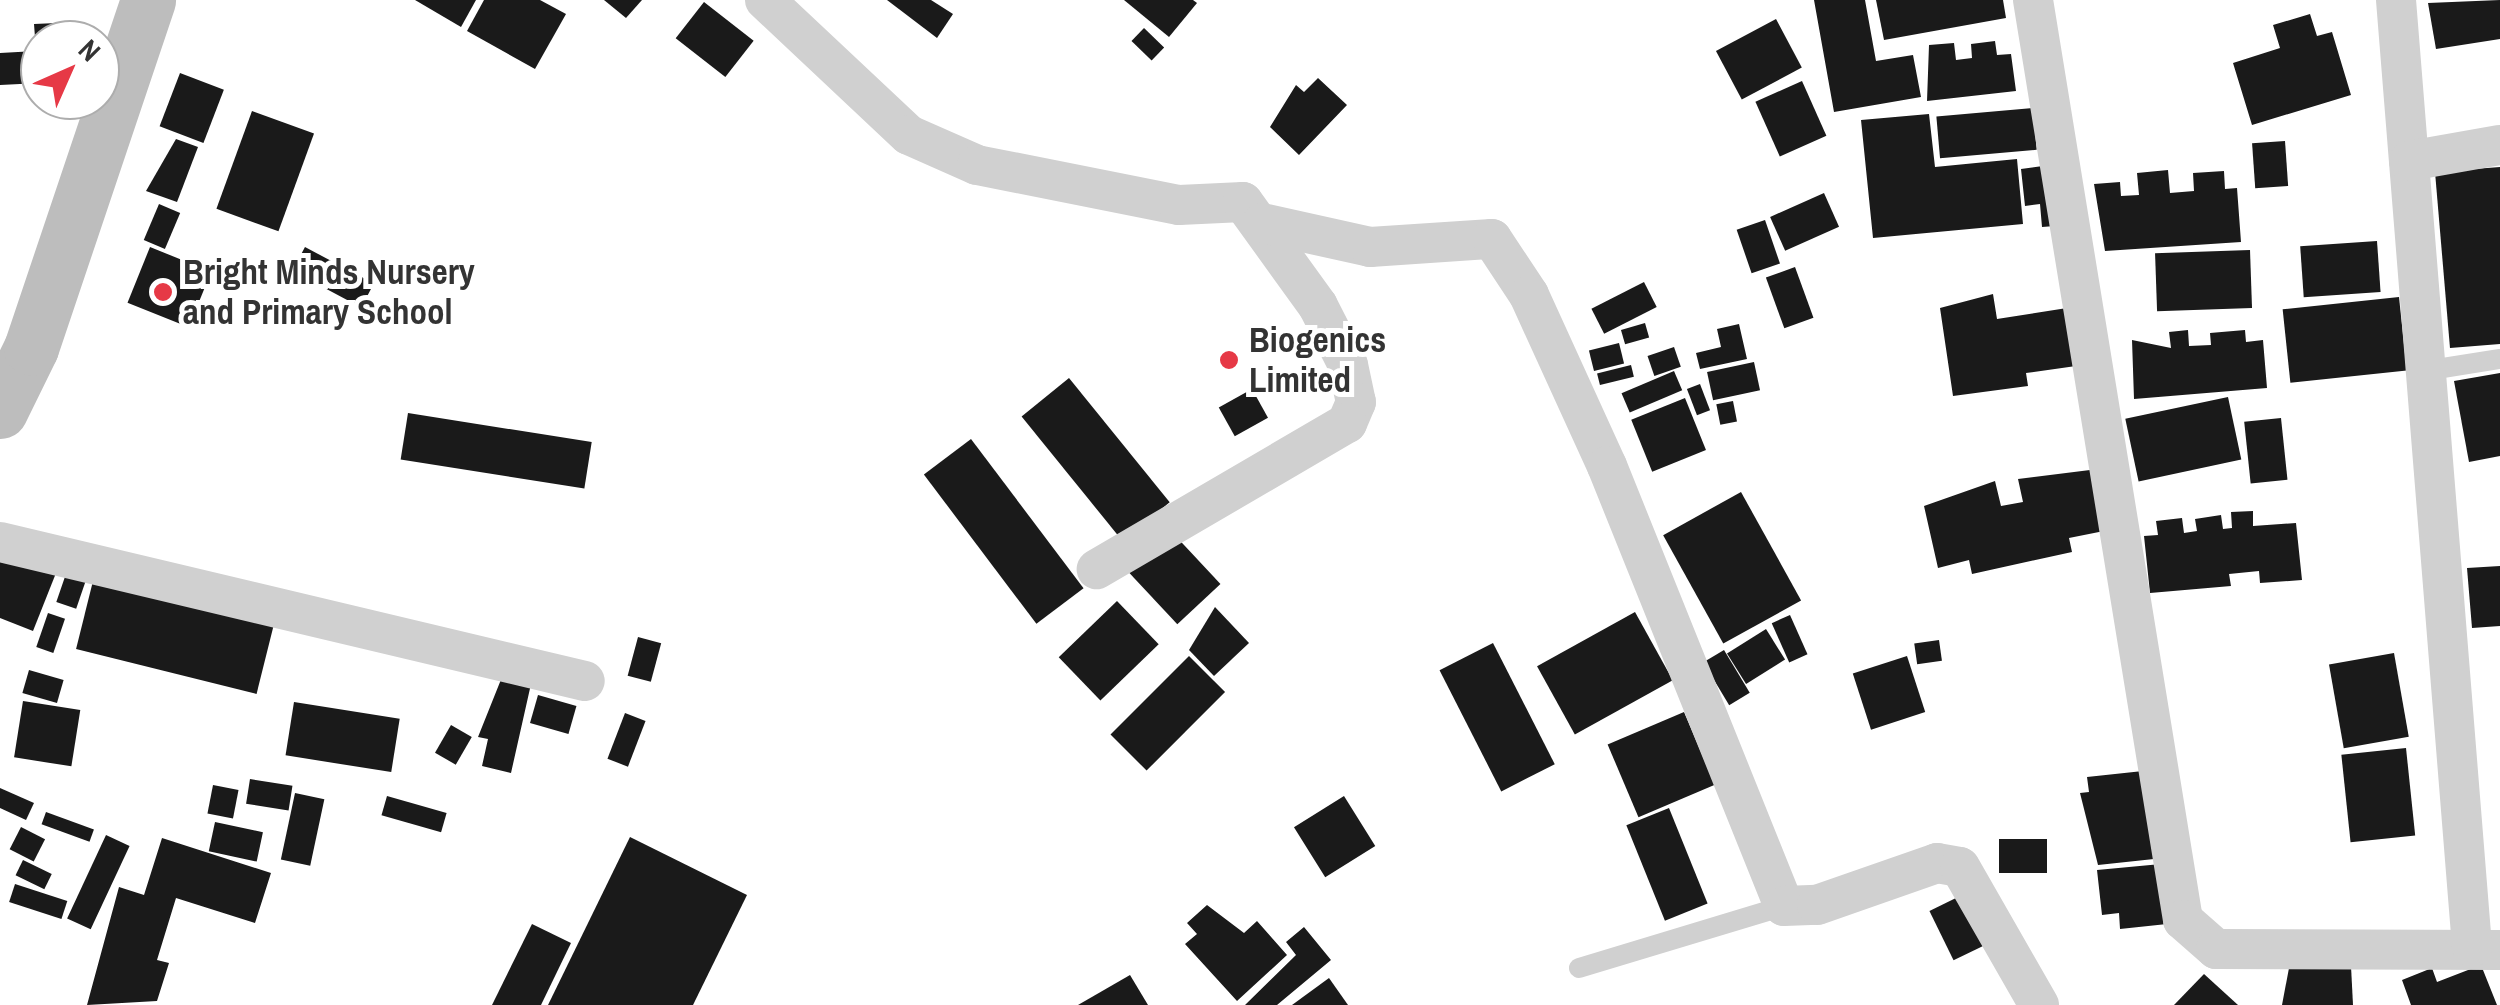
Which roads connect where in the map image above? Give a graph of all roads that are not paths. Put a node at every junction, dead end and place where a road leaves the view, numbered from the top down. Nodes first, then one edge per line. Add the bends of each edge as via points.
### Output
1 (148, 0) edge
2 (765, 0) edge
3 (2033, 0) edge
4 (2396, 0) edge
5 (2500, 145) edge
6 (2409, 161) junction
7 (1262, 223) junction
8 (16, 346) edge
9 (2500, 358) edge
10 (2424, 371) junction
11 (0, 412) edge
12 (0, 542) edge
13 (1097, 569) dead end
14 (584, 680) dead end
15 (1784, 906) junction
16 (2486, 948) edge
17 (1579, 968) dead end
18 (2039, 1005) edge

1 - 8 main road
2 - 7 street via 909,134 977,164 1099,192 1179,205 1230,196
3 - 16 street via 2183,920 2216,949
4 - 6 street
5 - 6 street
6 - 10 street
7 - 13 street via 1348,365 1356,402 1347,423
7 - 15 street via 1370,247 1492,239 1529,294 1607,466
8 - 11 main road
9 - 10 lane
10 - 16 street
12 - 14 street
15 - 17 lane
15 - 18 street via 1817,905 1937,863 1960,867

